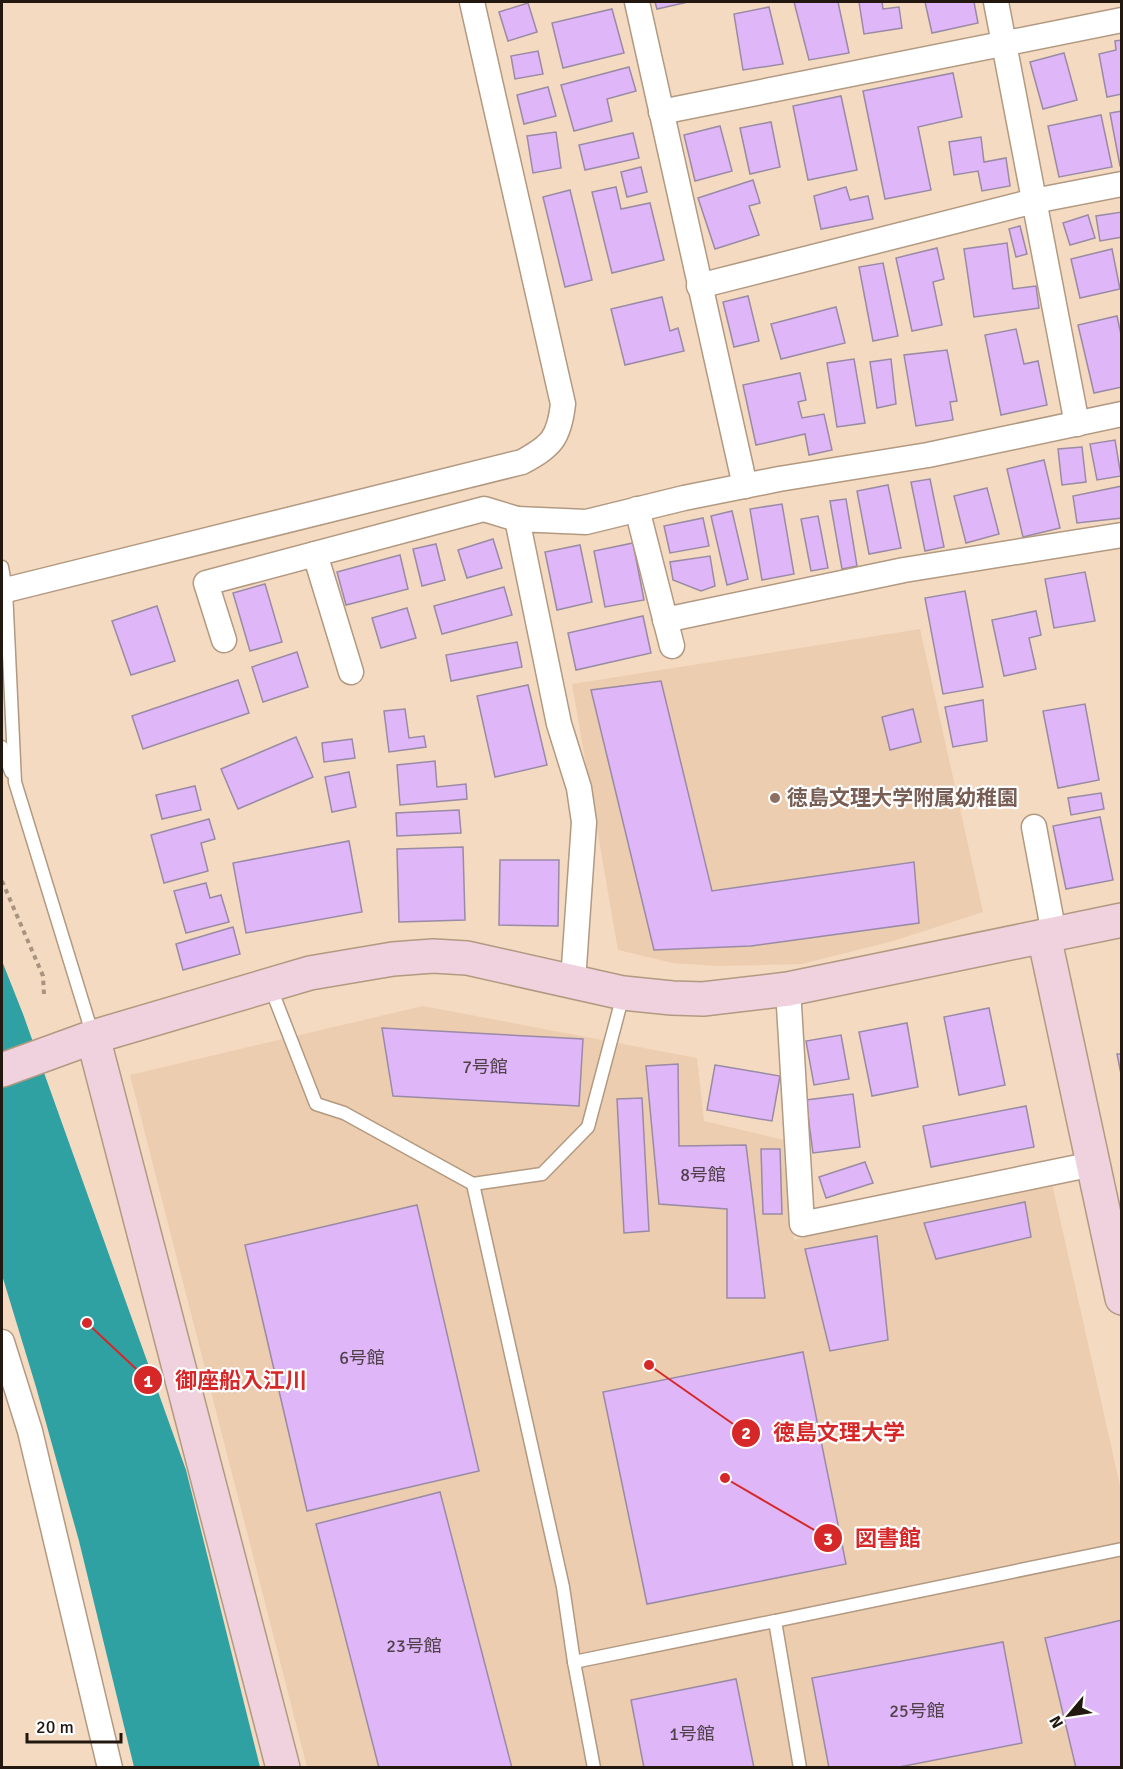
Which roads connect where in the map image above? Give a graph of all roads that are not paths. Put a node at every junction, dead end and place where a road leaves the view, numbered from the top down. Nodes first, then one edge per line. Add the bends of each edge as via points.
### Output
1 (472, 2) edge
2 (637, 2) edge
3 (996, 2) edge
4 (1122, 20) edge
5 (1004, 43) junction
6 (661, 112) junction
7 (1122, 184) edge
8 (1034, 201) junction
9 (699, 286) junction
10 (1122, 414) edge
11 (1077, 424) junction
12 (744, 486) junction
13 (637, 509) junction
14 (518, 519) junction
15 (1122, 535) edge
16 (315, 554) junction
17 (4, 578) edge
18 (665, 620) junction
19 (224, 640) dead end
20 (672, 646) dead end
21 (351, 672) dead end
22 (2, 747) edge
23 (15, 782) junction
24 (1034, 827) dead end
25 (1122, 920) edge
26 (1049, 935) junction
27 (573, 981) junction
28 (270, 985) junction
29 (788, 989) junction
30 (623, 993) junction
31 (93, 1037) junction
32 (2, 1070) edge
33 (1093, 1164) junction
34 (473, 1184) junction
35 (1122, 1298) edge
36 (2, 1342) edge
37 (1122, 1549) edge
38 (775, 1622) junction
39 (574, 1662) junction
40 (110, 1767) edge
41 (283, 1767) edge
42 (594, 1767) edge
43 (800, 1767) edge

1 - 17 street via 563,404 558,432 546,449 522,462
2 - 6 street
3 - 5 street
4 - 5 street
5 - 6 street
5 - 8 street
6 - 9 street
7 - 8 street
8 - 9 street
8 - 11 street
9 - 12 street
10 - 11 street
11 - 12 street via 928,455
12 - 13 street
13 - 14 street via 586,522
13 - 18 street
14 - 16 street via 484,509
14 - 27 street via 558,724 579,788 584,822
15 - 18 street via 904,570
16 - 19 street via 206,583
16 - 21 street
17 - 23 lane
18 - 20 street
22 - 23 lane
23 - 31 lane
24 - 26 street
25 - 26 street
26 - 29 street
26 - 33 street
27 - 28 street via 467,958 433,956 344,965
27 - 30 street
28 - 31 street
28 - 34 lane via 316,1104 344,1113
29 - 30 street via 703,999
29 - 33 street via 802,1224
30 - 34 lane via 588,1127 542,1174
31 - 32 street
31 - 41 street
33 - 35 street
34 - 39 lane via 563,1587
36 - 40 street via 30,1431
37 - 38 lane
38 - 39 lane
38 - 43 lane
39 - 42 lane

